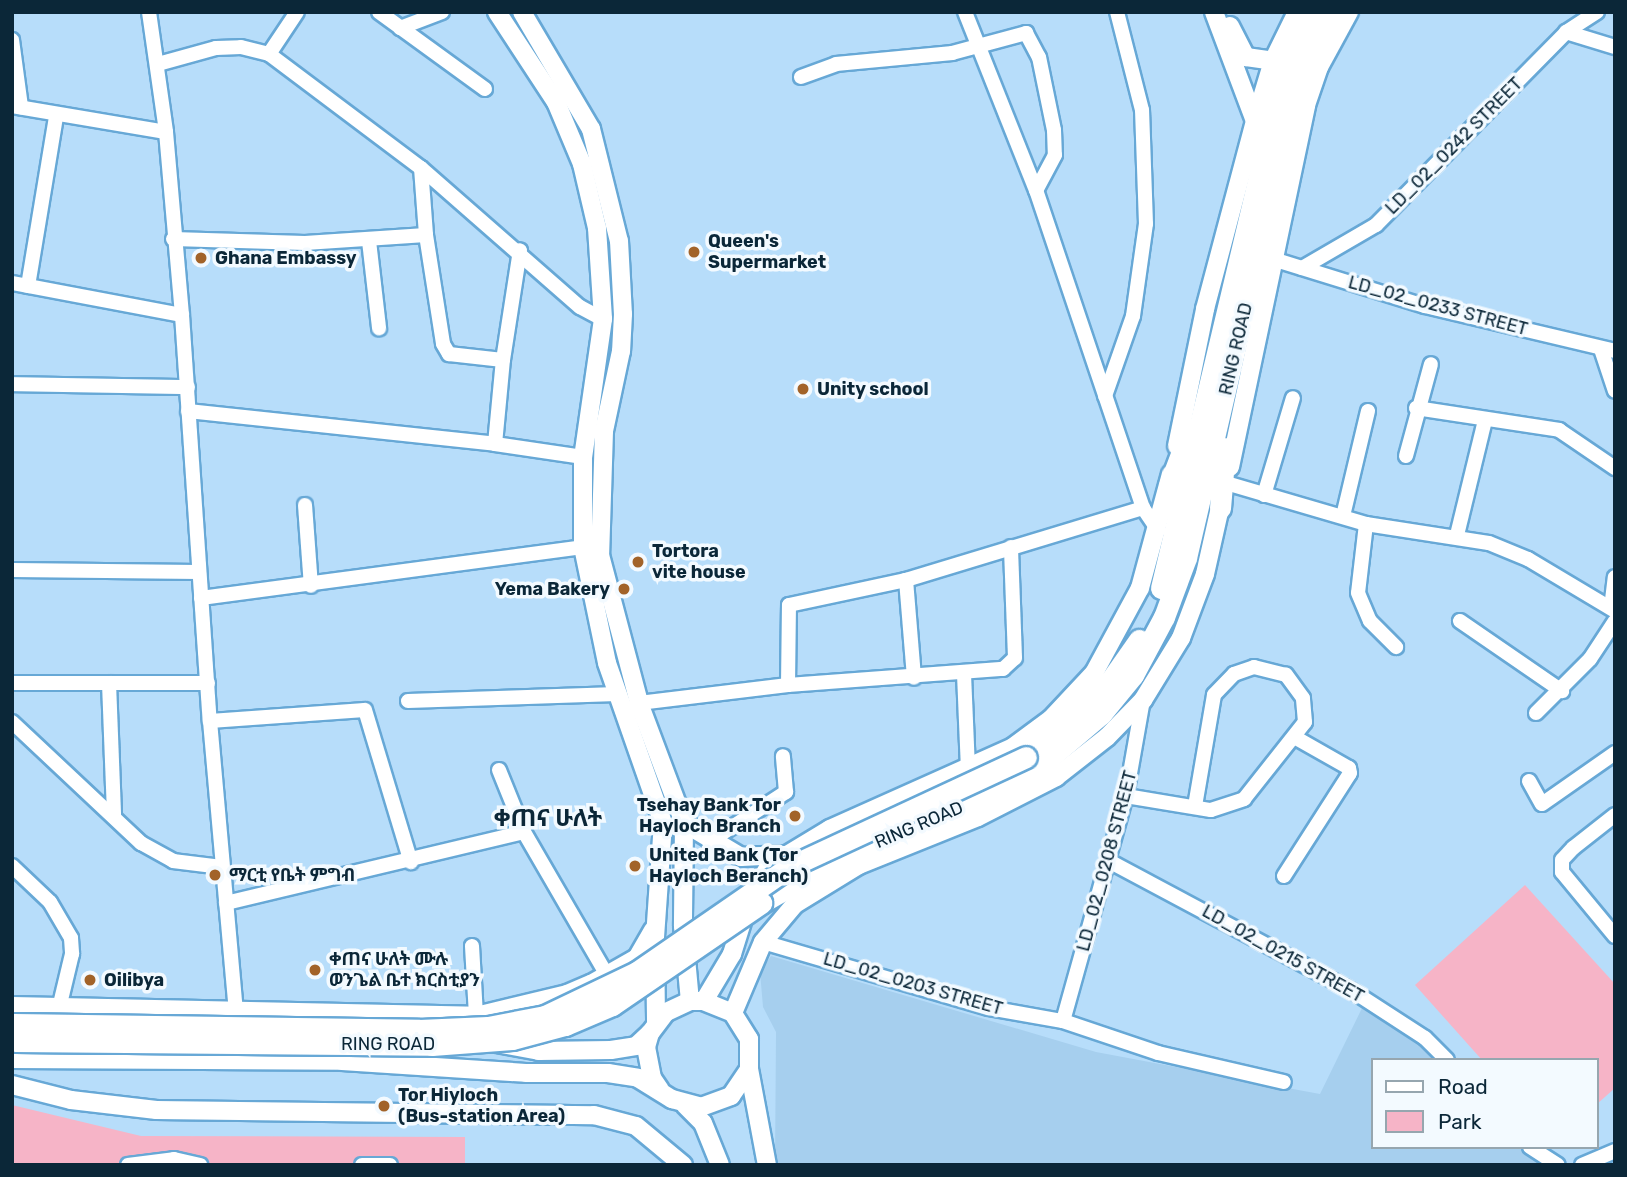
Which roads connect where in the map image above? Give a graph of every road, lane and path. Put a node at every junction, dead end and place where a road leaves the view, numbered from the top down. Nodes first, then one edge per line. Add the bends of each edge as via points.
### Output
1 (149, 12) edge
2 (297, 12) edge
3 (379, 12) edge
4 (442, 12) edge
5 (497, 12) edge
6 (522, 12) edge
7 (965, 12) edge
8 (1116, 12) edge
9 (1214, 12) edge
10 (1226, 12) edge
11 (1297, 12) edge
12 (1313, 12) edge
13 (1331, 12) edge
14 (1349, 12) edge
15 (1597, 12) edge
16 (400, 28) junction
17 (1566, 32) junction
18 (12, 40) edge
19 (979, 46) junction
20 (1615, 47) edge
21 (269, 54) junction
22 (1273, 61) junction
23 (158, 64) junction
24 (801, 77) dead end
25 (485, 89) dead end
26 (16, 106) edge
27 (56, 116) junction
28 (1255, 121) junction
29 (166, 132) junction
30 (421, 168) junction
31 (1036, 190) junction
32 (426, 235) junction
33 (173, 239) junction
34 (369, 241) junction
35 (520, 250) junction
36 (1333, 253) junction
37 (1276, 260) junction
38 (1302, 268) junction
39 (1332, 278) junction
40 (12, 283) edge
41 (28, 286) junction
42 (182, 315) junction
43 (603, 319) junction
44 (379, 328) dead end
45 (1608, 350) edge
46 (503, 360) junction
47 (1431, 364) dead end
48 (1222, 371) junction
49 (12, 384) edge
50 (188, 387) junction
51 (1615, 391) edge
52 (1105, 396) junction
53 (1293, 398) dead end
54 (1416, 408) junction
55 (188, 411) junction
56 (1368, 411) dead end
57 (1485, 420) junction
58 (495, 444) junction
59 (1406, 456) dead end
60 (583, 457) junction
61 (1615, 468) edge
62 (1226, 483) junction
63 (1169, 486) junction
64 (1264, 495) junction
65 (305, 505) dead end
66 (1143, 508) junction
67 (1220, 508) junction
68 (1343, 516) junction
69 (1366, 524) junction
70 (1158, 530) junction
71 (1457, 535) junction
72 (583, 547) junction
73 (1011, 547) junction
74 (12, 570) edge
75 (199, 572) junction
76 (1615, 577) edge
77 (906, 580) junction
78 (311, 586) junction
79 (201, 598) junction
80 (1613, 613) edge
81 (1460, 621) dead end
82 (608, 634) junction
83 (1396, 647) dead end
84 (964, 674) junction
85 (914, 678) junction
86 (12, 683) edge
87 (109, 683) junction
88 (208, 683) junction
89 (789, 685) junction
90 (1562, 691) junction
91 (617, 694) junction
92 (1143, 700) junction
93 (408, 701) dead end
94 (639, 703) junction
95 (1536, 713) dead end
96 (210, 721) junction
97 (12, 722) edge
98 (1296, 738) junction
99 (1615, 753) edge
100 (783, 756) dead end
101 (499, 770) dead end
102 (968, 771) junction
103 (1529, 780) dead end
104 (1126, 796) junction
105 (1195, 806) junction
106 (1615, 815) edge
107 (114, 816) junction
108 (684, 823) junction
109 (524, 832) junction
110 (709, 842) junction
111 (783, 855) junction
112 (1109, 861) junction
113 (411, 862) junction
114 (12, 866) edge
115 (222, 867) junction
116 (1284, 876) dead end
117 (226, 903) junction
118 (657, 917) junction
119 (1615, 936) edge
120 (763, 942) junction
121 (472, 946) dead end
122 (607, 975) junction
123 (697, 1001) junction
124 (59, 1008) junction
125 (236, 1012) junction
126 (733, 1013) junction
127 (432, 1016) junction
128 (476, 1016) junction
129 (1063, 1021) junction
130 (653, 1028) junction
131 (13, 1032) edge
132 (1445, 1058) edge
133 (750, 1069) junction
134 (1284, 1082) dead end
135 (12, 1085) edge
136 (660, 1090) junction
137 (685, 1105) junction
138 (1533, 1149) edge
139 (1615, 1151) edge
140 (128, 1165) edge
141 (200, 1165) edge
142 (362, 1165) edge
143 (390, 1165) edge
144 (683, 1165) edge
145 (720, 1165) edge
146 (767, 1165) edge
147 (1558, 1165) edge
148 (1582, 1165) edge

1 - 23 street
2 - 21 street
3 - 16 street
4 - 16 street
5 - 43 main road via 556,102 582,164 597,228
6 - 82 main road via 590,129 619,241 621,351 604,431 598,499
7 - 19 street
8 - 52 street via 1142,110 1146,224 1133,316
9 - 28 main road
10 - 22 main road via 1246,57
11 - 22 main road
12 - 48 highway, RING ROAD via 1281,91
13 - 48 highway, RING ROAD via 1296,91
14 - 37 main road via 1319,67 1306,105
15 - 17 street, LD_02_0242 STREET
16 - 25 street
17 - 20 street
17 - 36 street, LD_02_0242 STREET via 1376,225
18 - 26 street
19 - 24 street via 836,64
19 - 31 street
19 - 31 street via 1026,33 1039,57 1055,155
21 - 23 street via 241,47 216,48
21 - 30 street
22 - 28 main road
23 - 29 street
26 - 27 street
27 - 29 street
27 - 41 street
28 - 63 main road via 1205,309
29 - 33 street
30 - 32 street
30 - 35 street
31 - 52 street
32 - 34 street
32 - 46 street via 443,344 449,354
33 - 34 street
33 - 42 street
34 - 44 street
35 - 43 street via 580,307
35 - 46 street
36 - 38 street, LD_02_0242 STREET
36 - 39 street
37 - 38 street, LD_02_0233 STREET
37 - 62 main road
38 - 39 street, LD_02_0233 STREET
39 - 45 street, LD_02_0233 STREET
40 - 41 street
41 - 42 street
42 - 50 street
43 - 60 main road
45 - 51 street
46 - 58 street
47 - 54 street
48 - 63 highway
48 - 67 highway
48 - 131 highway, RING ROAD, bridge via 1166,575 1144,631 1111,680 1031,763 989,795 835,860 761,903 628,996 539,1033 432,1045
49 - 50 street
50 - 55 street
52 - 66 street
53 - 64 street
54 - 57 street
54 - 59 street
55 - 58 street
55 - 75 street
56 - 68 street
57 - 61 street via 1559,430
57 - 71 street
58 - 60 street
60 - 72 main road
62 - 64 street
62 - 67 main road
63 - 70 main road
64 - 68 street
65 - 78 street
66 - 70 street
66 - 73 street
67 - 92 main road via 1205,573 1181,638
68 - 69 street
69 - 71 street
69 - 83 street via 1358,593 1370,621
70 - 102 main road via 1140,588 1094,673 1036,733
71 - 80 street via 1528,559
72 - 78 street
72 - 82 main road
73 - 77 street
73 - 84 street via 1015,658 1003,669
74 - 75 street
75 - 79 street
76 - 80 street
77 - 85 street
77 - 89 street via 789,605
78 - 79 street
79 - 88 street
80 - 90 street
81 - 90 street
82 - 91 main road
82 - 94 main road
84 - 85 street
84 - 102 street
85 - 89 street
86 - 87 street
87 - 88 street
87 - 107 street
88 - 96 street
89 - 94 street
90 - 95 street
91 - 93 street
91 - 118 main road via 663,823
92 - 104 street, LD_02_0208 STREET
92 - 120 main road via 1107,737 1056,777 978,817 827,883 795,904
94 - 108 main road
96 - 113 street via 365,710
96 - 115 street
97 - 107 street
98 - 105 street via 1244,799 1211,810
98 - 105 street via 1305,722 1305,710 1297,687 1286,675 1267,667 1234,674 1214,695
98 - 116 street via 1349,768 1350,773
99 - 103 street via 1542,804
100 - 110 street via 786,792
101 - 109 street
102 - 111 main road via 830,829
104 - 105 street
104 - 112 street, LD_02_0208 STREET
106 - 119 street via 1573,848 1563,860 1562,872
107 - 115 street via 141,843 173,861
108 - 110 main road
108 - 123 main road via 683,926
109 - 113 street
109 - 122 street
110 - 111 main road via 741,857
111 - 123 main road via 761,876 732,954
112 - 129 street, LD_02_0208 STREET
112 - 132 street, LD_02_0215 STREET via 1351,990 1425,1038
113 - 117 street
114 - 124 street via 50,902 71,938 72,954
115 - 117 street
117 - 125 street
118 - 122 main road via 645,950
118 - 130 main road
120 - 126 main road
120 - 129 street, LD_02_0203 STREET via 989,1008
121 - 128 street
122 - 128 main road via 567,994
123 - 126 main road
123 - 130 main road via 677,1005
124 - 125 main road
124 - 131 main road
125 - 127 main road
126 - 133 main road via 749,1039
127 - 128 main road
127 - 130 main road via 471,1035 539,1051 636,1046
129 - 134 street, LD_02_0203 STREET via 1158,1053
130 - 136 main road via 647,1063
131 - 136 main road via 189,1058 608,1073 638,1078
133 - 137 main road via 743,1084 717,1104
133 - 146 main road
135 - 144 main road via 71,1100 156,1110 594,1115 636,1126
136 - 137 main road
137 - 145 main road via 703,1123
138 - 147 street
139 - 148 street
140 - 141 street via 174,1159
142 - 143 street

